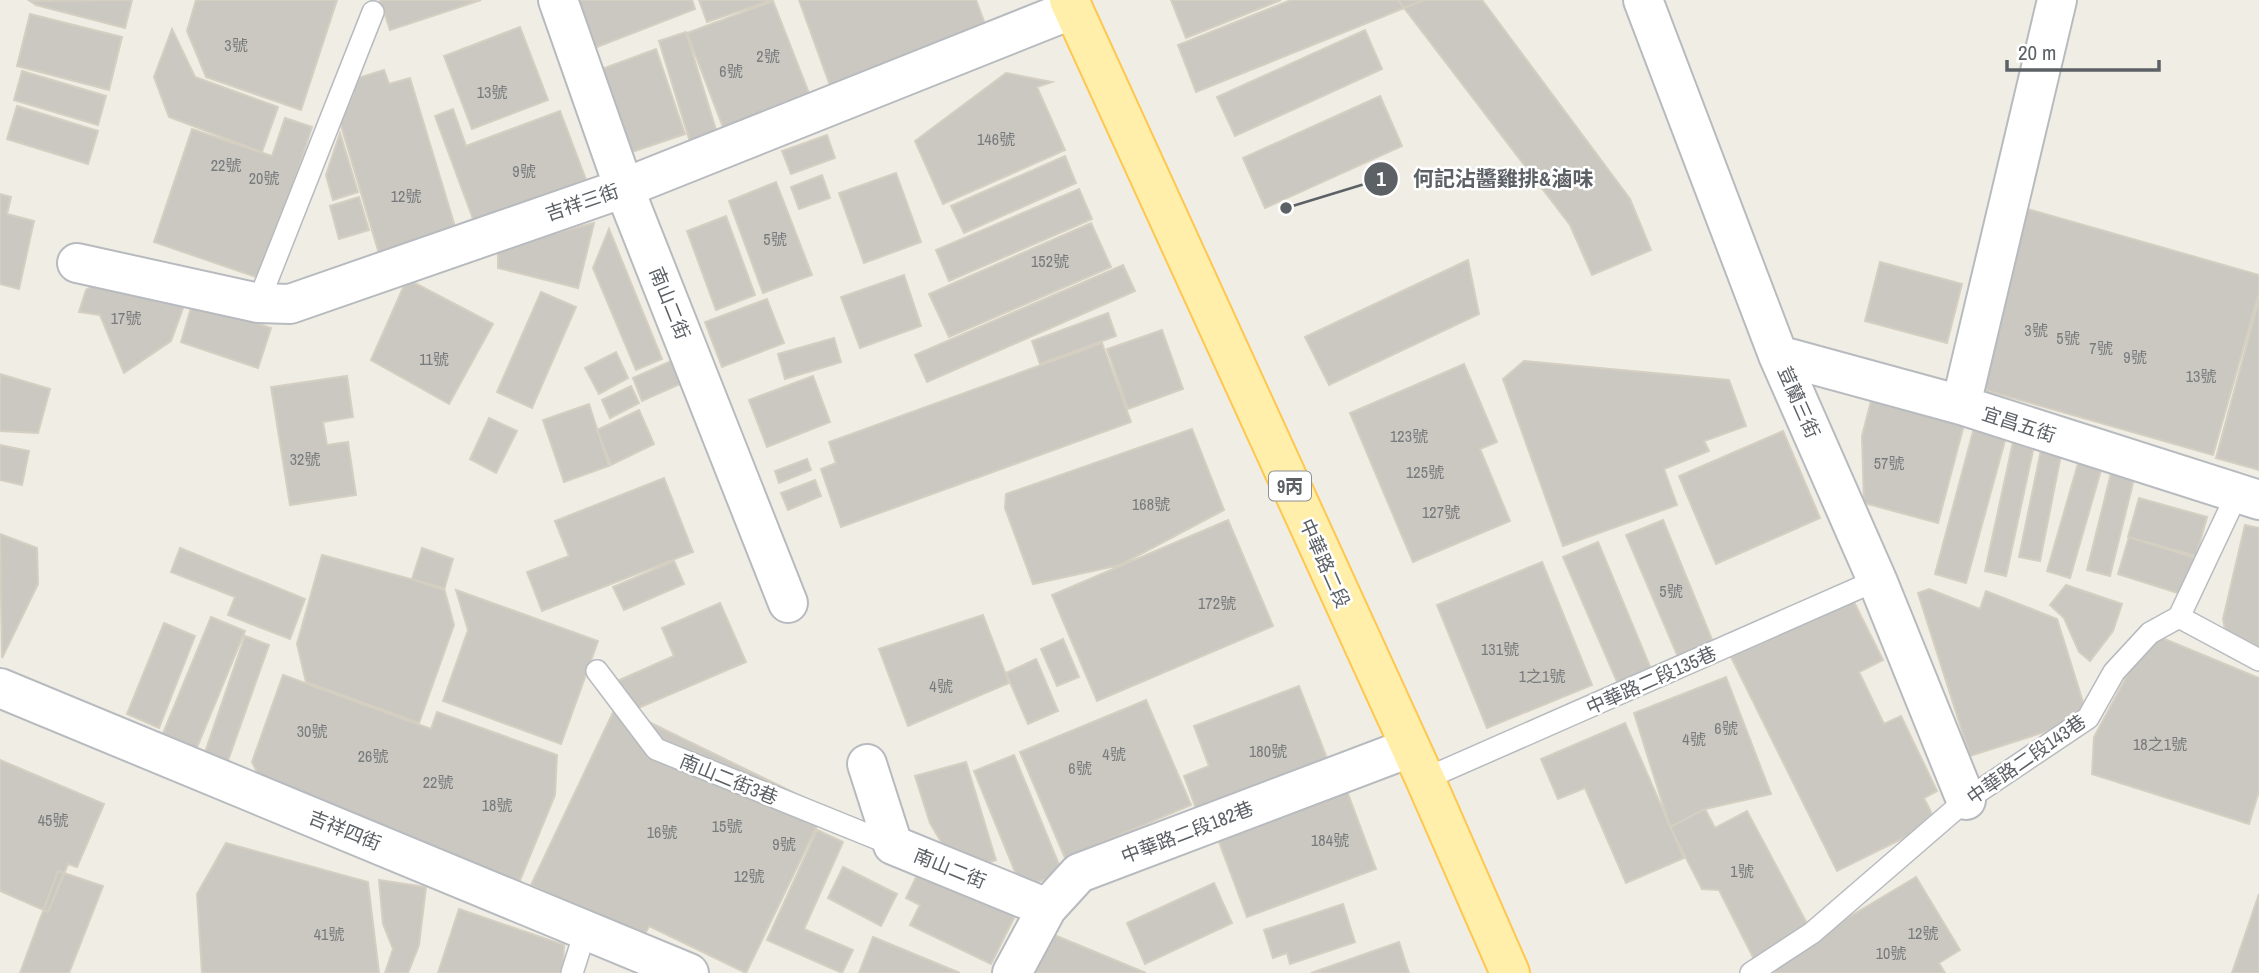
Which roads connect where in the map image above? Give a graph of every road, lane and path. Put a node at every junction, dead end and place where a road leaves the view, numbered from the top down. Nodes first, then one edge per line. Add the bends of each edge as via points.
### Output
1 (558, 0) edge
2 (1643, 0) edge
3 (2057, 0) edge
4 (1080, 3) edge
5 (373, 12) dead end
6 (624, 188) junction
7 (77, 262) dead end
8 (258, 303) junction
9 (1778, 355) junction
10 (1961, 405) junction
11 (2248, 497) edge
12 (1877, 580) junction
13 (788, 603) dead end
14 (2179, 617) junction
15 (2259, 660) edge
16 (597, 671) dead end
17 (0, 688) edge
18 (867, 764) dead end
19 (1417, 764) junction
20 (1966, 800) junction
21 (893, 845) junction
22 (1047, 908) junction
23 (586, 929) junction
24 (572, 973) edge
25 (689, 973) edge
26 (1012, 973) edge
27 (1510, 973) edge
28 (1751, 973) edge

1 - 6 street, 南山二街
2 - 9 street, 荳蘭三街
3 - 10 street
4 - 6 street, 吉祥三街
4 - 19 main road, 中華路二段 / 9丙
5 - 8 lane
6 - 8 street, 吉祥三街 via 290,304
6 - 13 street, 南山二街
7 - 8 street, 吉祥三街
9 - 10 street, 宜昌五街
9 - 12 street, 荳蘭三街
10 - 11 street, 宜昌五街
11 - 14 lane
12 - 19 lane, 中華路二段135巷
12 - 20 street, 荳蘭三街
14 - 15 lane
14 - 20 lane, 中華路二段143巷 via 2150,633 2114,672 2088,718
16 - 21 lane, 南山二街3巷 via 656,749
17 - 23 street, 吉祥四街
18 - 21 street, 南山二街
19 - 22 street, 中華路二段182巷 via 1079,873
19 - 27 main road, 中華路二段 / 9丙
20 - 28 lane, 中華路二段143巷 via 1812,933
21 - 22 street, 南山二街
22 - 26 street, 中華路二段182巷
23 - 24 lane
23 - 25 street, 吉祥四街

